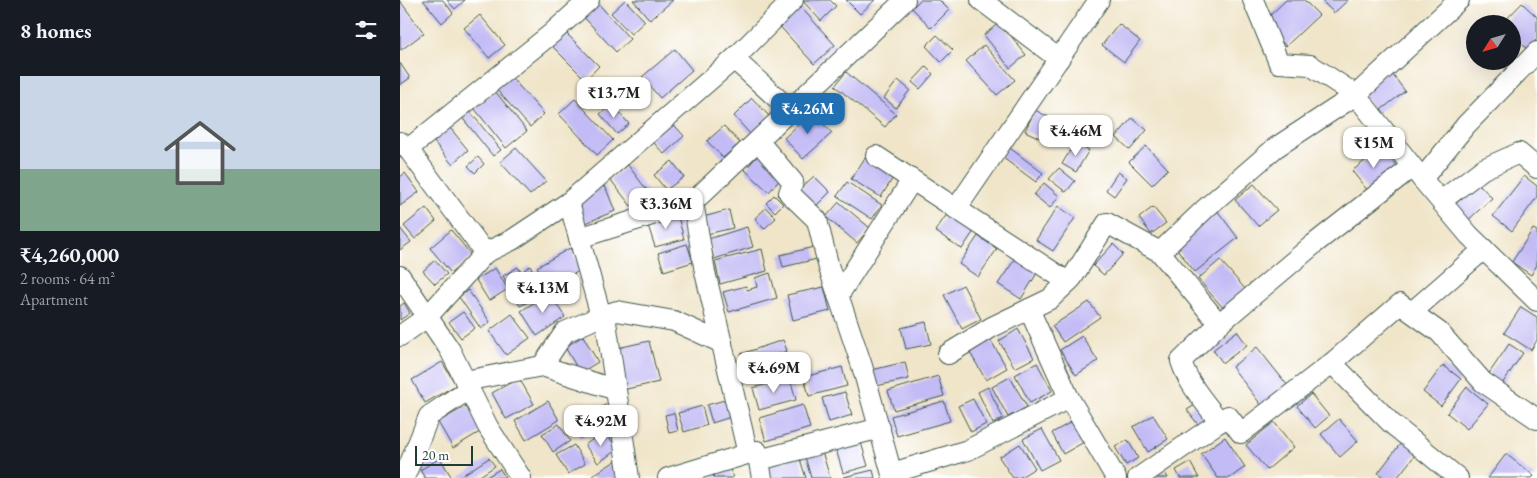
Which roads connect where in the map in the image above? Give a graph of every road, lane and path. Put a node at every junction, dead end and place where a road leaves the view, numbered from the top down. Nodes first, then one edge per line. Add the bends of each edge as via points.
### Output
1 (589, 0) edge
2 (793, 0) edge
3 (905, 0) edge
4 (981, 0) edge
5 (1098, 0) edge
6 (1253, 0) edge
7 (1459, 0) edge
8 (1537, 52) edge
9 (734, 59) junction
10 (1059, 59) junction
11 (1356, 95) junction
12 (790, 110) junction
13 (758, 141) junction
14 (404, 145) edge
15 (876, 156) dead end
16 (1537, 168) edge
17 (1417, 173) junction
18 (912, 180) junction
19 (569, 202) junction
20 (693, 202) junction
21 (1441, 202) junction
22 (956, 209) junction
23 (579, 238) junction
24 (1484, 250) junction
25 (1160, 252) junction
26 (485, 253) junction
27 (400, 276) edge
28 (1068, 282) junction
29 (1535, 294) edge
30 (838, 296) junction
31 (1029, 309) junction
32 (1412, 312) junction
33 (601, 316) junction
34 (427, 317) junction
35 (1220, 324) junction
36 (400, 336) edge
37 (722, 343) junction
38 (948, 354) dead end
39 (1332, 363) junction
40 (542, 366) junction
41 (467, 385) junction
42 (616, 390) junction
43 (1069, 398) junction
44 (1537, 419) edge
45 (1220, 422) junction
46 (880, 428) junction
47 (756, 464) edge
48 (893, 476) edge
49 (402, 477) edge
50 (521, 478) edge
51 (629, 478) edge
52 (668, 478) edge
53 (1116, 478) edge
54 (1122, 478) edge
55 (1132, 478) edge
56 (1138, 478) edge
57 (1458, 478) edge

1 - 14 street via 551,34
2 - 9 street
3 - 12 street
4 - 10 street
5 - 10 street
6 - 11 street via 1279,63 1310,65
7 - 11 street
8 - 17 street
9 - 12 street
9 - 19 street
10 - 22 street
11 - 17 street
11 - 25 street via 1275,148
12 - 13 street
13 - 20 street
13 - 30 street via 793,182 789,193 816,220
14 - 26 street
15 - 18 street
16 - 21 street via 1519,153 1483,169
17 - 21 street
17 - 35 street via 1314,244
18 - 22 street
18 - 30 street
19 - 23 street
19 - 26 street via 512,240
20 - 23 street
20 - 37 street
21 - 24 street
22 - 28 street
23 - 33 street
24 - 29 street
24 - 32 street
25 - 28 street via 1107,223
25 - 35 street
26 - 34 street
27 - 34 street
28 - 31 street via 1050,299
30 - 46 street
31 - 38 street
31 - 43 street
32 - 39 street via 1400,304
32 - 44 street via 1439,332 1483,382
33 - 37 street via 617,312 674,320
33 - 40 street via 565,332
33 - 42 street via 606,322
34 - 36 street
34 - 41 street via 450,350
35 - 45 street via 1181,361 1192,385
37 - 47 street
39 - 45 street via 1241,433 1228,416
39 - 57 street via 1391,423
40 - 41 street
40 - 42 street
41 - 49 street via 429,416
41 - 50 street via 488,427
42 - 51 street
43 - 48 street via 968,450
43 - 53 street
45 - 56 street
46 - 47 street
46 - 48 street
47 - 52 street
54 - 55 street via 1129,474

